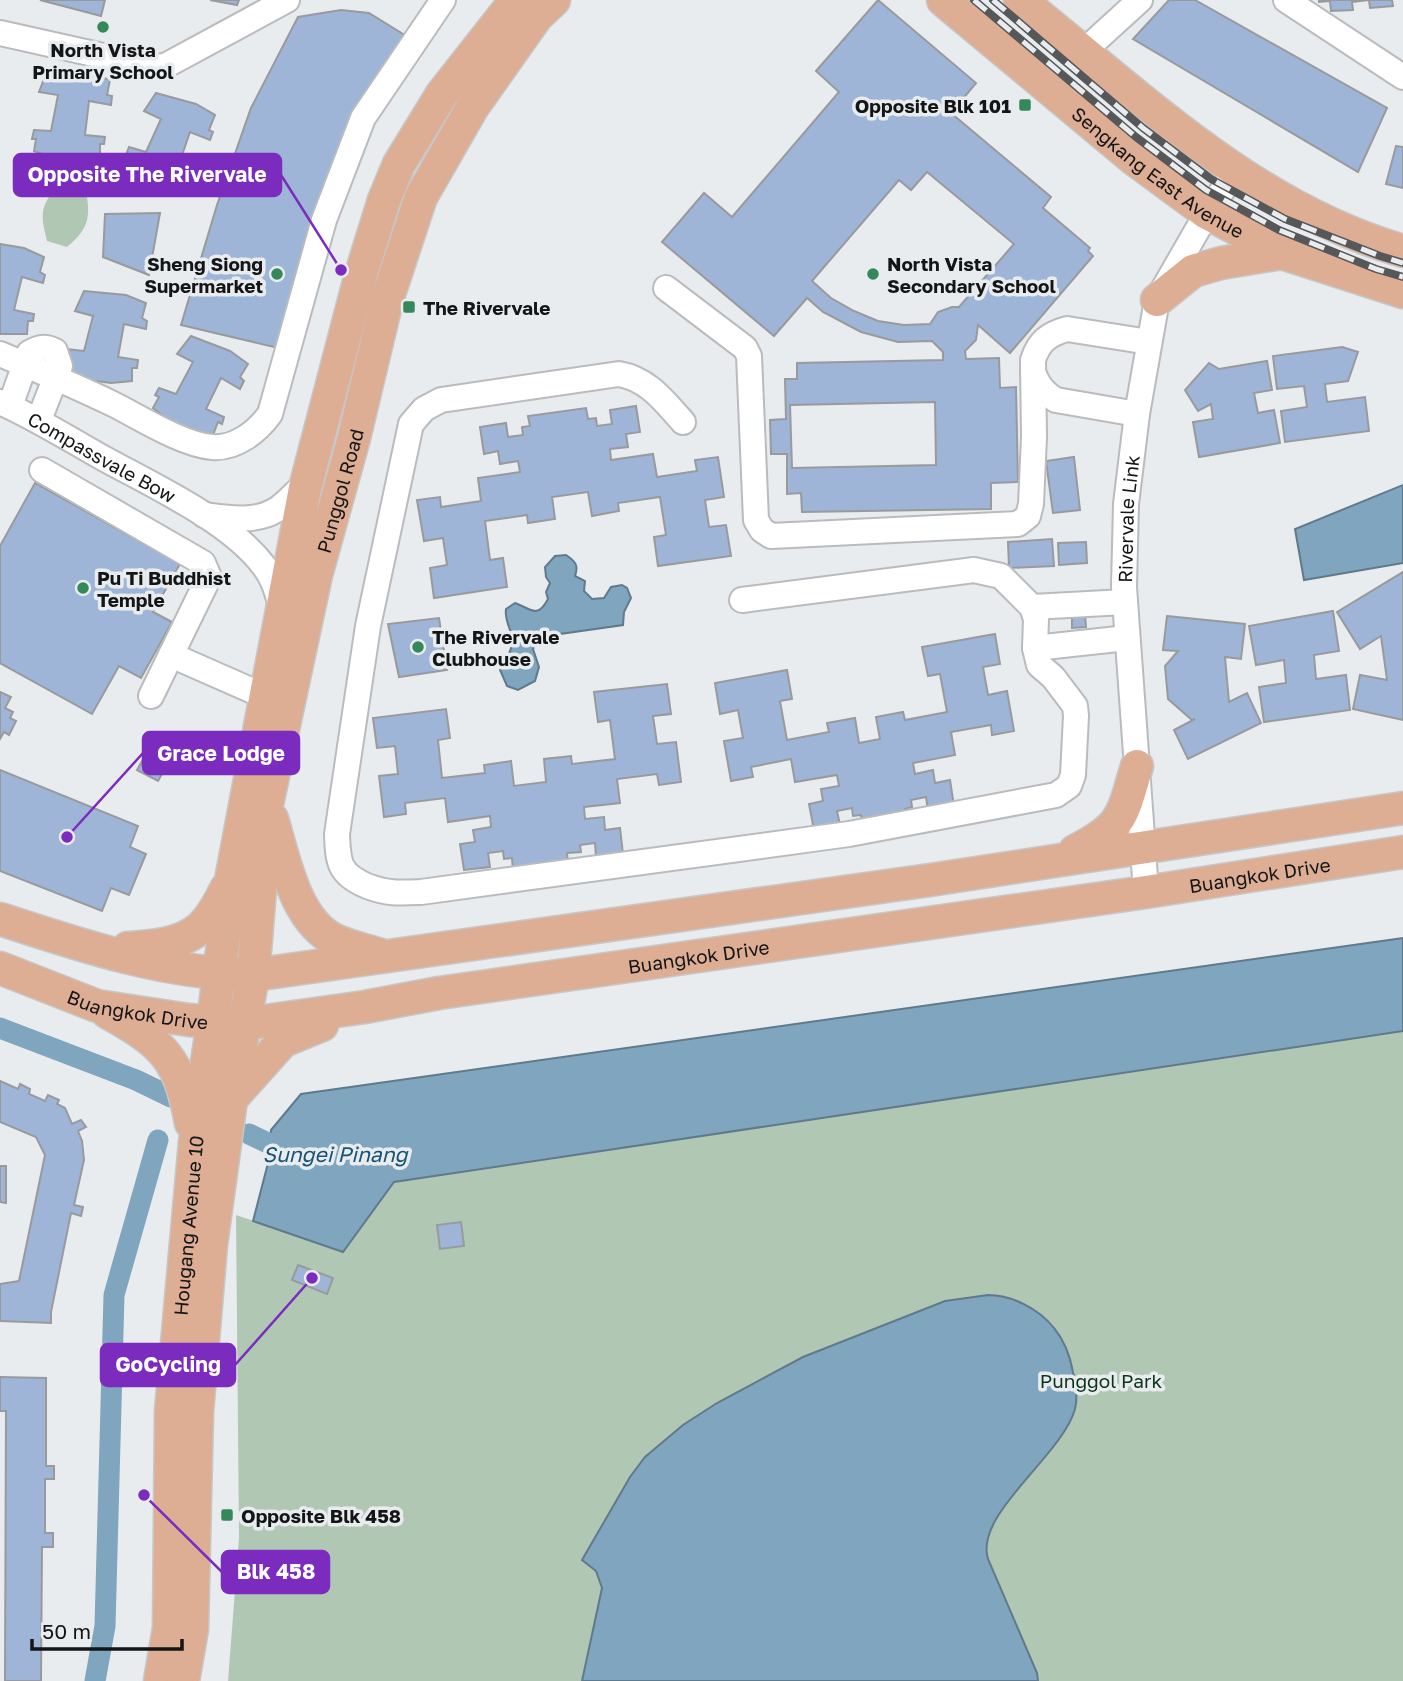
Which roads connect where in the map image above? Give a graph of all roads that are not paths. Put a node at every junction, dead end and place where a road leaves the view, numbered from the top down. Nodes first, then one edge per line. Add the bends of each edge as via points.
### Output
1 (287, 0) edge
2 (516, 0) edge
3 (554, 0) edge
4 (943, 0) edge
5 (1020, 0) edge
6 (1140, 0) edge
7 (1286, 0) edge
8 (432, 3) edge
9 (0, 33) edge
10 (1084, 51) junction
11 (1403, 77) edge
12 (1236, 169) junction
13 (1207, 213) junction
14 (1403, 251) edge
15 (1282, 253) junction
16 (666, 288) dead end
17 (1403, 292) edge
18 (1157, 300) junction
19 (1149, 342) junction
20 (0, 354) edge
21 (25, 364) junction
22 (1033, 372) junction
23 (56, 377) junction
24 (5, 404) edge
25 (1137, 414) junction
26 (39, 420) junction
27 (683, 422) dead end
28 (71, 440) junction
29 (306, 484) junction
30 (204, 514) junction
31 (742, 600) dead end
32 (1125, 602) junction
33 (1032, 607) junction
34 (282, 610) junction
35 (1127, 638) junction
36 (1035, 648) junction
37 (171, 655) junction
38 (151, 695) dead end
39 (264, 696) junction
40 (1137, 766) junction
41 (267, 804) junction
42 (1403, 808) edge
43 (1142, 847) junction
44 (1403, 852) edge
45 (1062, 859) junction
46 (231, 880) junction
47 (1146, 892) junction
48 (0, 919) edge
49 (81, 946) junction
50 (387, 957) junction
51 (0, 968) edge
52 (220, 974) junction
53 (253, 975) junction
54 (97, 1006) junction
55 (365, 1007) junction
56 (228, 1023) junction
57 (231, 1100) junction
58 (195, 1142) junction
59 (160, 1681) edge
60 (183, 1681) edge

1 - 9 street via 165,66 119,61
2 - 29 main road, Punggol Road via 442,94 394,176 361,274
3 - 41 main road, Punggol Road via 537,16 472,108 421,197 387,300 316,575
4 - 13 main road, Sengkang East Avenue via 1135,160
5 - 10 main road
6 - 10 street
7 - 11 street
8 - 23 street via 363,118 324,220 270,414 255,432 222,447 210,447
10 - 12 main road via 1174,128
12 - 13 street, Rivervale Link
12 - 14 main road via 1307,212
13 - 15 main road, Sengkang East Avenue
13 - 18 street, Rivervale Link
15 - 17 main road, Sengkang East Avenue
15 - 18 main road via 1193,271
16 - 22 street via 745,348 749,356 756,520 771,536 1018,524 1028,516 1031,504
18 - 19 street, Rivervale Link
19 - 22 street via 1055,332 1037,348
19 - 25 street, Rivervale Link
20 - 21 street
21 - 23 street
21 - 24 street
22 - 25 street via 1037,384 1056,400
23 - 26 street
24 - 26 street, Compassvale Bow
25 - 32 street, Rivervale Link via 1126,504
26 - 28 street, Compassvale Bow
27 - 36 street via 651,388 619,374 441,400 424,409 411,424 368,626 337,834 340,863 349,878 386,893 421,892 849,834 1056,795 1069,786 1073,775 1075,706 1039,665
28 - 30 street, Compassvale Bow
28 - 37 street via 47,473 203,563 209,577
29 - 30 street, Compassvale Bow via 260,517 227,519
29 - 34 main road, Punggol Road
30 - 34 street, Compassvale Bow via 263,564
31 - 33 street via 974,570 1001,576
32 - 33 street
32 - 35 street, Rivervale Link
33 - 36 street
34 - 39 main road, Punggol Road
35 - 36 street
35 - 40 street, Rivervale Link
37 - 38 street
37 - 39 street
39 - 46 main road, Punggol Road
40 - 43 street, Rivervale Link
40 - 45 main road via 1122,814 1108,833
41 - 50 main road via 307,917 334,940
41 - 53 main road, Punggol Road
42 - 43 main road
43 - 45 main road
43 - 47 street, Rivervale Link
44 - 47 main road, Buangkok Drive
45 - 50 main road
46 - 49 main road via 208,920 190,935 166,945
46 - 52 main road, Punggol Road
47 - 55 main road, Buangkok Drive
48 - 49 main road
49 - 52 main road
50 - 53 main road
51 - 54 main road, Buangkok Drive
52 - 53 main road
52 - 56 main road, Punggol Road
53 - 56 main road, Punggol Road
54 - 56 main road, Buangkok Drive
54 - 58 main road via 137,1029 171,1058 185,1087
55 - 56 main road, Buangkok Drive
55 - 57 main road via 283,1041
56 - 57 main road, Hougang Avenue 10
56 - 58 main road, Hougang Avenue 10
57 - 60 main road, Hougang Avenue 10 via 201,1358 192,1629
58 - 59 main road, Hougang Avenue 10 via 171,1411 169,1628

